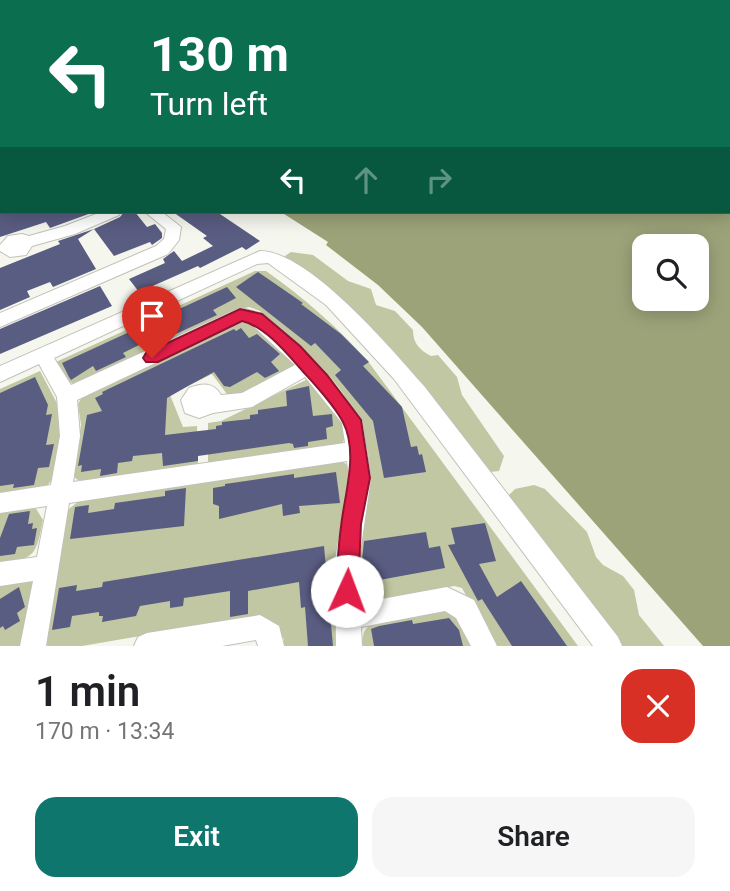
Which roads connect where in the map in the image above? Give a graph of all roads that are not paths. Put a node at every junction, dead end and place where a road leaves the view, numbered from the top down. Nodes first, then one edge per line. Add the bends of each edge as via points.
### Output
1 (109, 214) edge
2 (155, 214) edge
3 (3, 249) edge
4 (0, 320) edge
5 (43, 355) junction
6 (309, 366) junction
7 (0, 374) edge
8 (67, 396) junction
9 (211, 405) dead end
10 (358, 450) junction
11 (58, 494) junction
12 (0, 503) edge
13 (46, 567) junction
14 (0, 574) edge
15 (350, 617) junction
16 (33, 646) edge
17 (146, 646) edge
18 (271, 646) edge
19 (349, 646) edge
20 (484, 646) edge
21 (609, 646) edge

1 - 3 street via 27,242 20,251
2 - 4 street via 175,233 162,250
5 - 7 street
5 - 8 street
5 - 21 street via 251,260 271,257 330,299 385,354
6 - 8 street via 257,319 240,315
6 - 9 street via 246,401
6 - 10 street via 352,420
8 - 11 street via 70,436
10 - 11 street
10 - 15 street via 360,478 347,560
11 - 12 street
11 - 13 street
13 - 14 street
13 - 16 street
15 - 19 street
15 - 20 street via 447,599 465,608
17 - 18 street via 260,627 270,635

